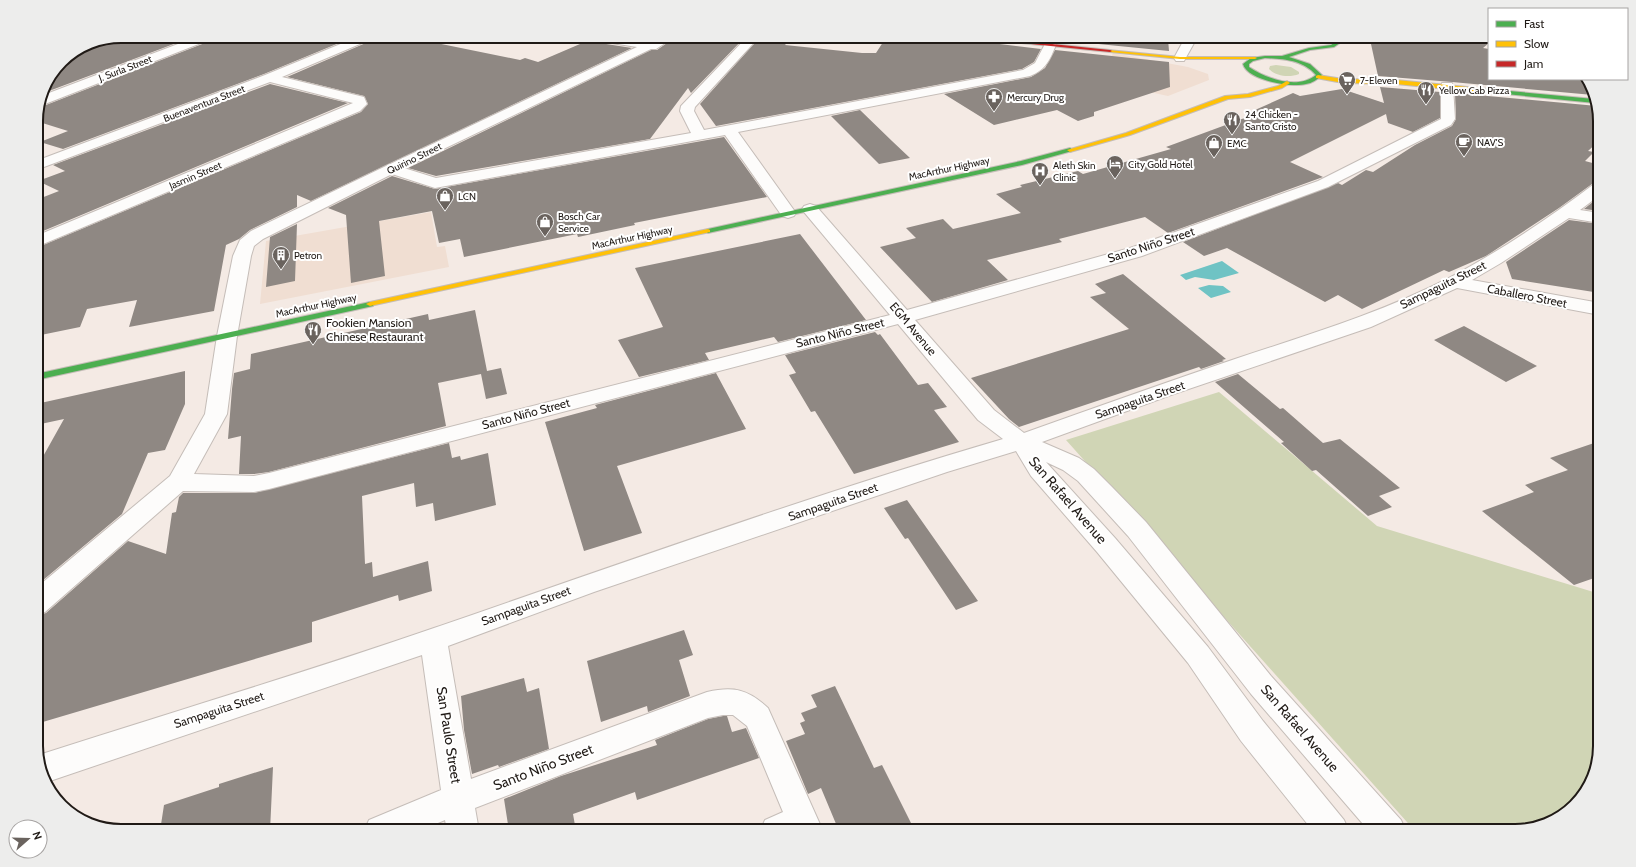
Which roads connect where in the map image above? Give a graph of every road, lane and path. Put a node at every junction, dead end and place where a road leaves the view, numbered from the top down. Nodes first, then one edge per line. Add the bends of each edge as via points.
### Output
1 (192, 43) edge
2 (353, 43) edge
3 (632, 43) edge
4 (657, 43) edge
5 (747, 43) edge
6 (1030, 43) edge
7 (1189, 43) edge
8 (1340, 43) edge
9 (1050, 45) junction
10 (652, 46) junction
11 (1184, 58) junction
12 (1255, 58) junction
13 (1282, 58) junction
14 (1322, 64) dead end
15 (1310, 66) junction
16 (1251, 72) junction
17 (1357, 72) dead end
18 (1318, 77) junction
19 (269, 78) junction
20 (1245, 81) dead end
21 (1396, 82) junction
22 (1287, 83) junction
23 (1447, 86) junction
24 (1232, 88) dead end
25 (1228, 97) junction
26 (47, 98) edge
27 (1590, 100) edge
28 (729, 130) junction
29 (699, 135) junction
30 (43, 163) edge
31 (391, 169) junction
32 (1593, 192) edge
33 (810, 209) junction
34 (788, 213) junction
35 (1566, 213) junction
36 (1593, 217) edge
37 (43, 239) edge
38 (1455, 282) junction
39 (1593, 308) edge
40 (904, 317) junction
41 (227, 336) junction
42 (43, 375) edge
43 (1021, 442) junction
44 (178, 482) junction
45 (43, 598) edge
46 (433, 640) junction
47 (1228, 643) junction
48 (1198, 655) junction
49 (46, 768) edge
50 (458, 799) junction
51 (397, 824) edge
52 (462, 824) edge
53 (794, 824) edge
54 (1327, 824) edge
55 (1384, 824) edge

1 - 26 street, J. Surla Street
2 - 19 street, Buenaventura Street
3 - 10 street
4 - 10 street, Quirino Street
5 - 29 street via 688,106 687,111
6 - 9 main road
7 - 11 street
8 - 13 main road via 1332,50 1309,49
9 - 11 main road
9 - 28 street via 1039,67 1026,73
10 - 31 street, Quirino Street
11 - 12 main road
11 - 16 main road
12 - 13 main road
12 - 16 main road via 1246,64
13 - 15 main road
14 - 15 main road
15 - 18 main road via 1318,72
16 - 20 main road via 1252,78
16 - 22 main road via 1269,80
17 - 21 main road
18 - 21 main road via 1343,81
18 - 22 main road via 1307,82
19 - 30 street, Buenaventura Street
19 - 37 street, Jasmin Street via 359,100 360,104
21 - 23 main road
22 - 25 main road, MacArthur Highway via 1248,96
23 - 27 main road
23 - 40 street, Santo Niño Street via 1446,122 1323,184 1136,252
24 - 25 main road via 1225,91
25 - 33 main road, MacArthur Highway via 1128,134 1046,158
28 - 29 street
28 - 34 street
29 - 31 street via 435,183
31 - 41 street, Quirino Street via 257,235 246,244
32 - 35 street, Sampaguita Street
33 - 34 main road, MacArthur Highway
33 - 40 street, EGM Avenue
34 - 41 main road, MacArthur Highway
35 - 36 street
35 - 38 street, Sampaguita Street
38 - 39 street, Caballero Street
38 - 43 street, Sampaguita Street via 1364,323 1164,390
40 - 43 street, EGM Avenue via 986,415
40 - 44 street, Santo Niño Street via 269,481 254,484
41 - 42 main road, MacArthur Highway
41 - 44 street via 216,414
43 - 46 street, Sampaguita Street via 940,466 600,580
43 - 47 street, San Rafael Avenue via 1071,464 1086,475 1138,529
43 - 48 street, San Rafael Avenue via 1039,470
44 - 45 street
46 - 49 street, Sampaguita Street
46 - 50 street, San Paulo Street
47 - 48 street
47 - 55 street, San Rafael Avenue via 1261,685
48 - 54 street, San Rafael Avenue via 1252,731
50 - 51 street, Santo Niño Street
50 - 52 street, San Paulo Street
50 - 53 street, Santo Niño Street via 707,705 728,700 750,708 758,716

